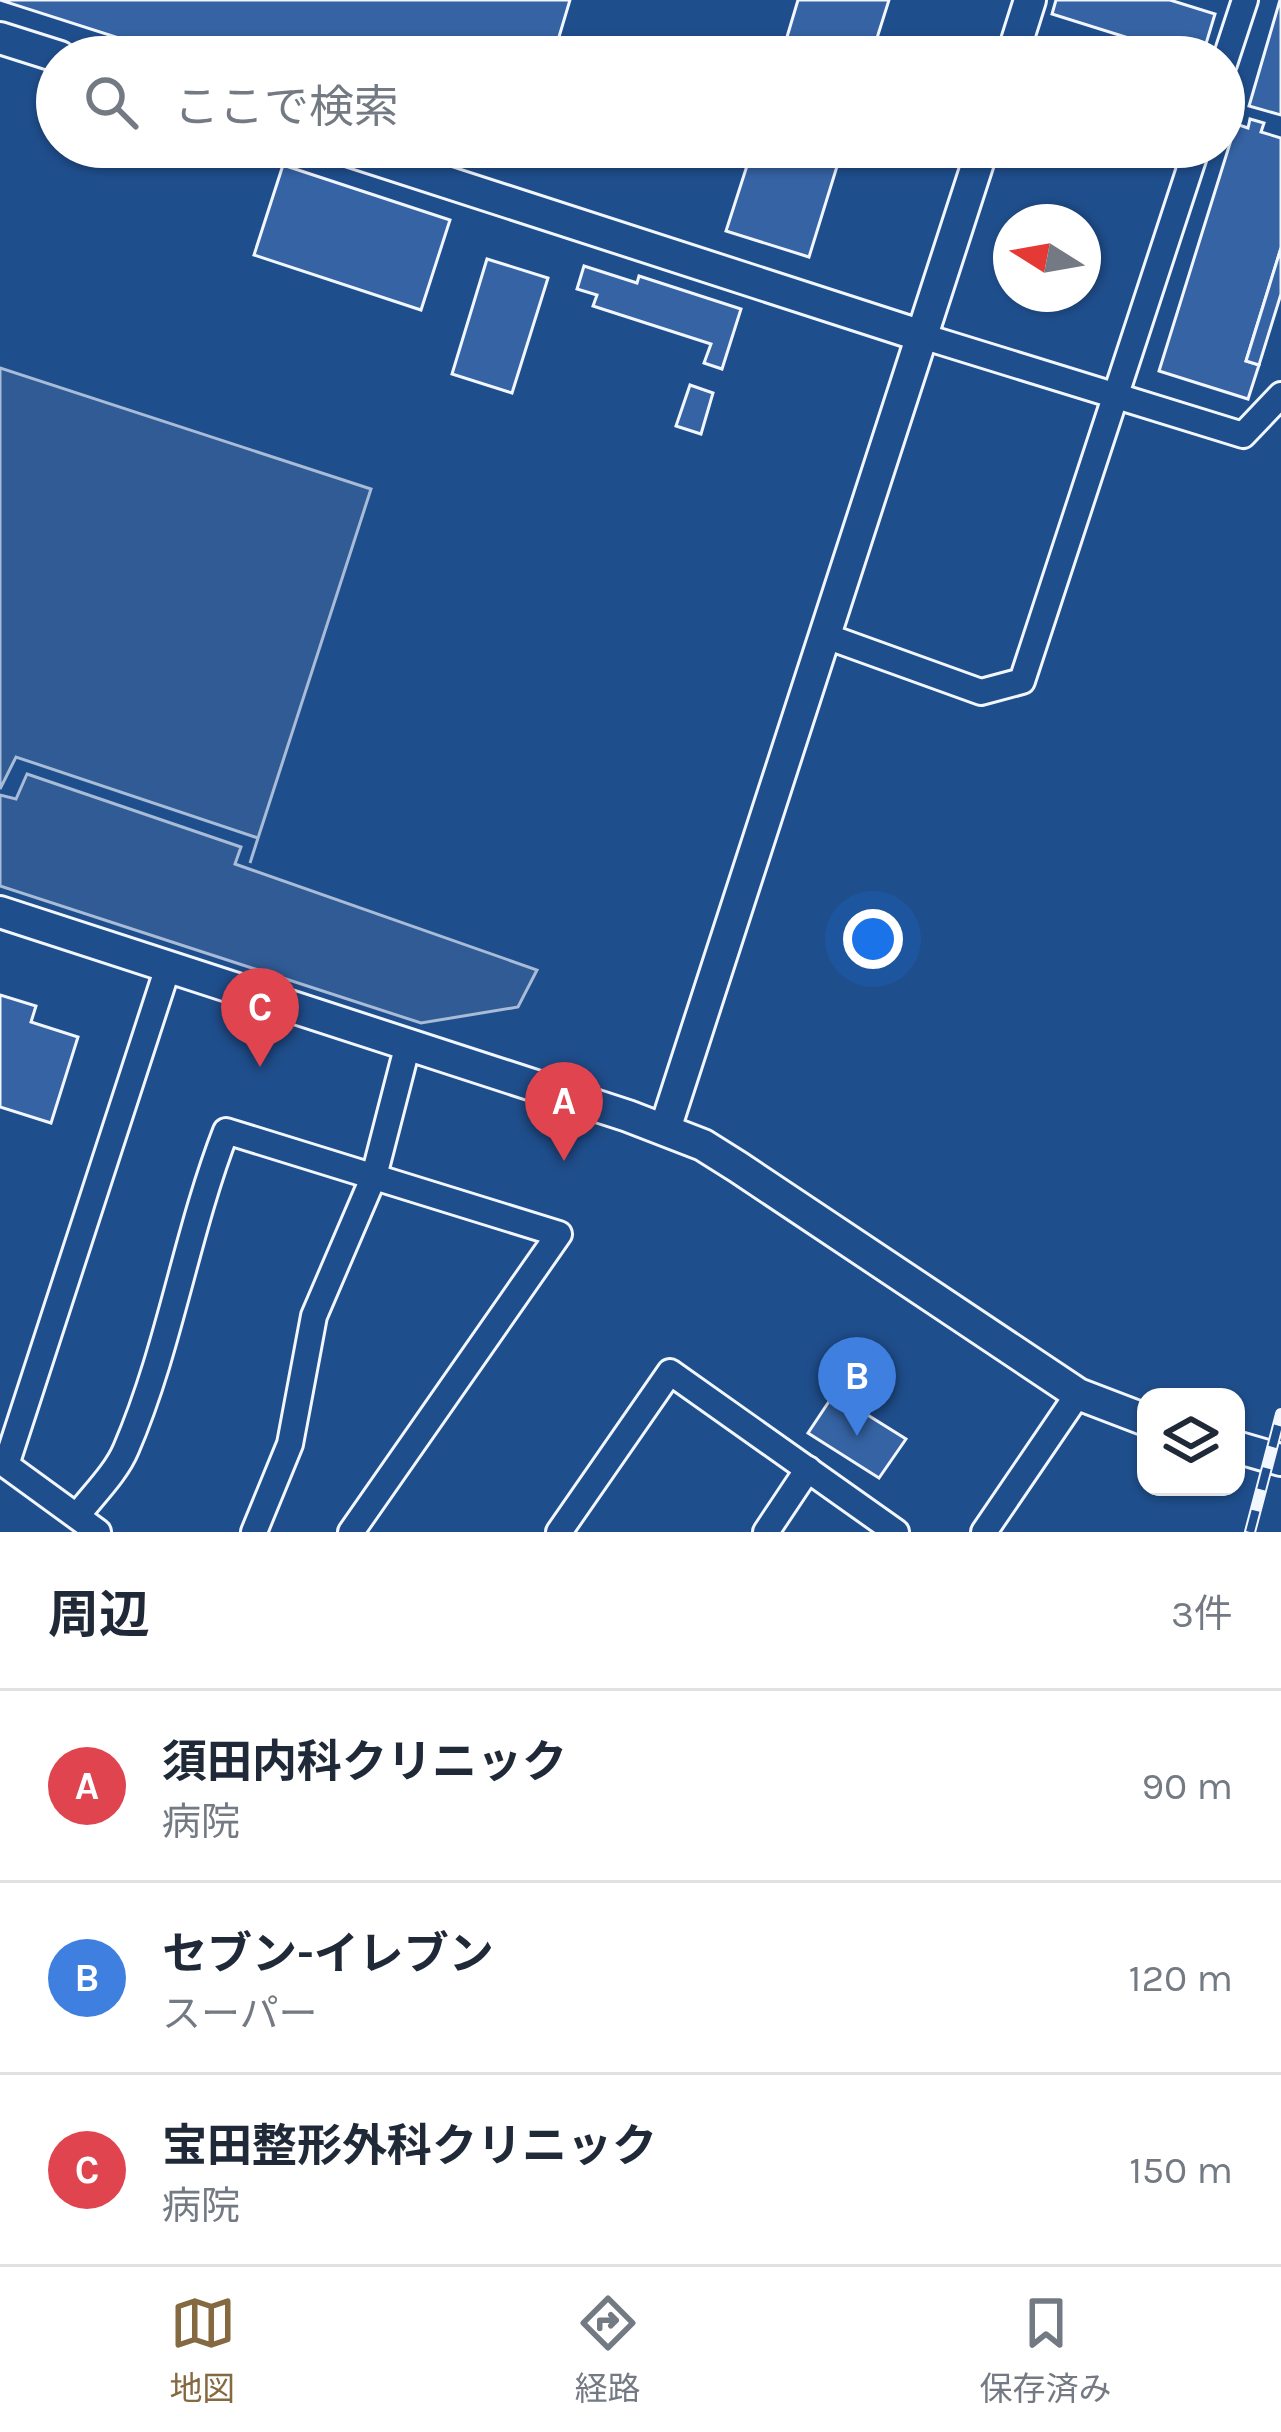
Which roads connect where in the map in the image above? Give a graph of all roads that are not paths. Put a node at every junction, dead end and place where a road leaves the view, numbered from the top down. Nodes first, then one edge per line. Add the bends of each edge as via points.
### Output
1 (1030, 0) edge
2 (1245, 0) edge
3 (1019, 36) edge
4 (1233, 36) edge
5 (0, 38) edge
6 (36, 49) edge
7 (403, 168) edge
8 (976, 168) edge
9 (1190, 168) edge
10 (922, 336) junction
11 (1281, 395) edge
12 (1114, 398) junction
13 (823, 635) junction
14 (0, 912) edge
15 (168, 968) junction
16 (408, 1044) junction
17 (665, 1129) junction
18 (374, 1176) junction
19 (1078, 1394) junction
20 (1137, 1417) edge
21 (1245, 1450) edge
22 (1281, 1460) edge
23 (808, 1469) junction
24 (76, 1516) junction
25 (98, 1532) edge
26 (254, 1532) edge
27 (351, 1532) edge
28 (560, 1532) edge
29 (766, 1532) edge
30 (896, 1532) edge
31 (984, 1532) edge

1 - 3 street
2 - 4 street
5 - 6 street
7 - 10 street
8 - 10 street
9 - 12 street
10 - 12 street
10 - 13 street
11 - 12 street via 1243,435
12 - 13 street via 1022,681 981,692
13 - 17 street
14 - 15 street
15 - 16 street
15 - 24 street via 6,1465
16 - 17 street
16 - 18 street
17 - 19 street via 794,1201
18 - 24 street via 226,1130 125,1454
18 - 26 street via 314,1316 290,1444
18 - 27 street via 559,1234
19 - 20 street
19 - 31 street
21 - 22 street
23 - 28 street via 670,1372
23 - 29 street
23 - 30 street
24 - 25 street

